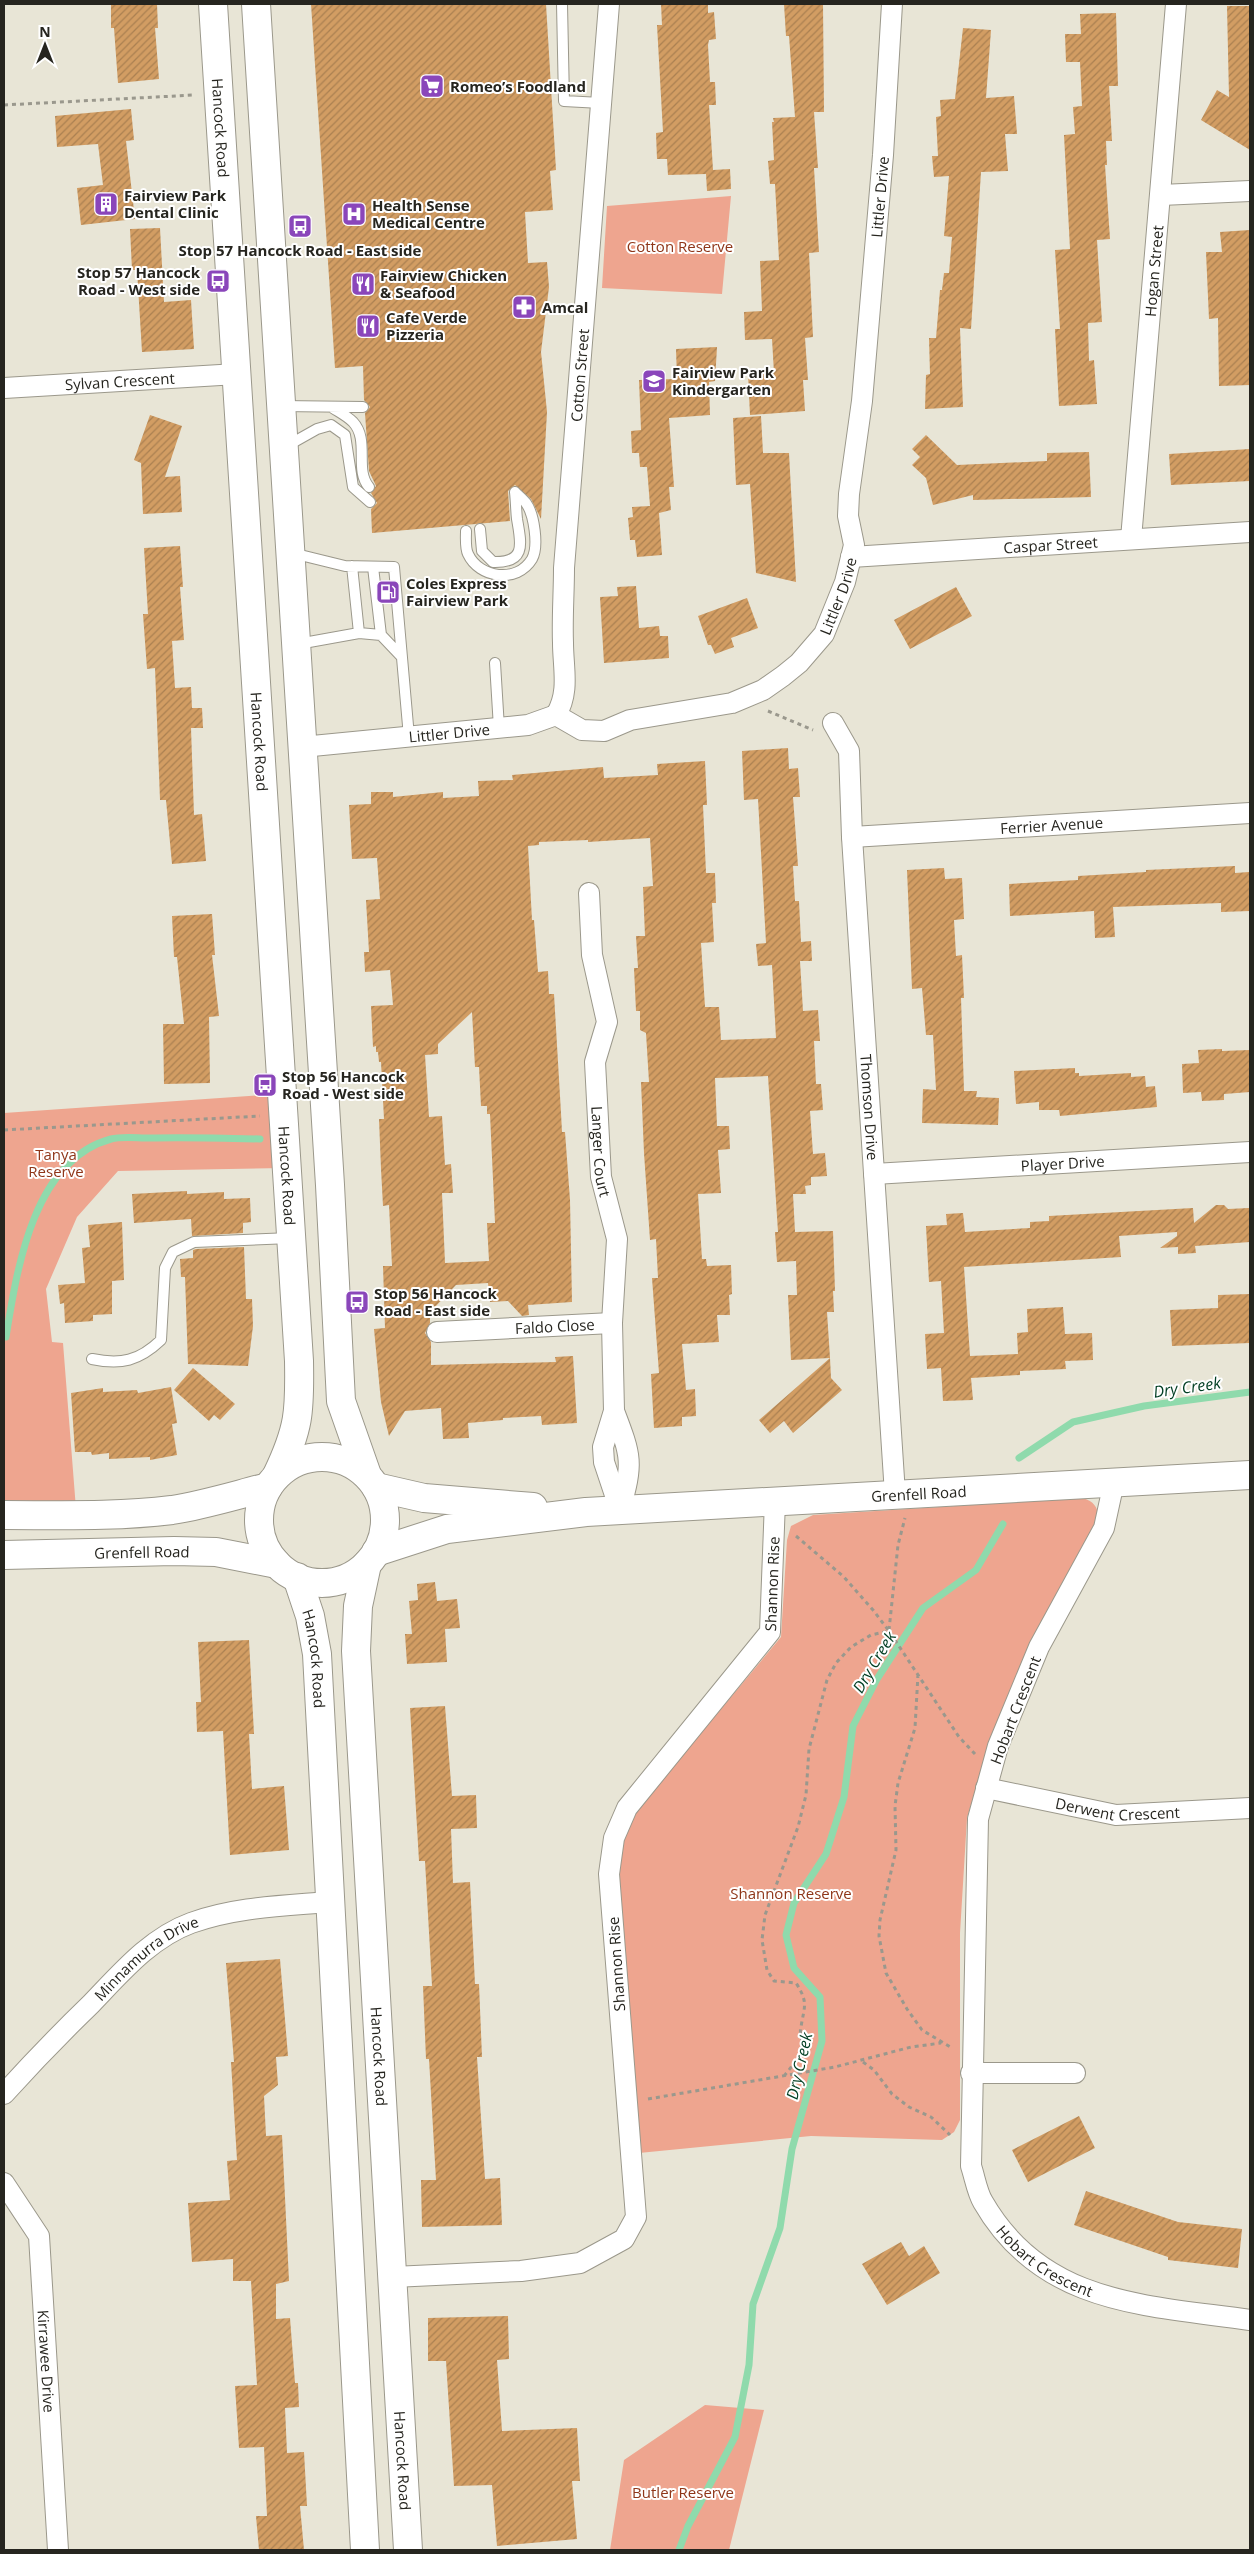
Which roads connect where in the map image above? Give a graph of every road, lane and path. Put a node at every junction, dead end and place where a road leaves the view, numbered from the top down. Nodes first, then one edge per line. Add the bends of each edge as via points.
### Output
1 (213, 4) edge
2 (256, 4) edge
3 (562, 4) edge
4 (609, 4) edge
5 (892, 4) edge
6 (1176, 4) edge
7 (219, 94) junction
8 (601, 104) junction
9 (4, 105) edge
10 (1250, 191) edge
11 (1161, 196) junction
12 (274, 297) junction
13 (237, 374) junction
14 (4, 388) edge
15 (364, 407) dead end
16 (333, 408) junction
17 (280, 414) junction
18 (283, 449) junction
19 (369, 487) dead end
20 (370, 502) dead end
21 (480, 529) dead end
22 (466, 531) dead end
23 (1250, 532) edge
24 (1130, 539) junction
25 (289, 552) junction
26 (851, 557) junction
27 (352, 566) junction
28 (373, 566) junction
29 (359, 633) junction
30 (381, 635) junction
31 (295, 645) junction
32 (401, 656) junction
33 (495, 664) dead end
34 (257, 690) junction
35 (756, 692) junction
36 (556, 715) junction
37 (499, 728) junction
38 (837, 729) joint
39 (409, 737) junction
40 (302, 747) junction
41 (1250, 813) edge
42 (266, 832) junction
43 (852, 836) junction
44 (589, 893) dead end
45 (284, 1114) junction
46 (4, 1130) edge
47 (1250, 1152) edge
48 (874, 1174) junction
49 (291, 1238) junction
50 (612, 1323) junction
51 (437, 1332) dead end
52 (92, 1359) dead end
53 (1250, 1475) edge
54 (273, 1481) junction
55 (371, 1481) junction
56 (1114, 1482) junction
57 (901, 1494) junction
58 (775, 1509) junction
59 (620, 1510) junction
60 (586, 1512) junction
61 (4, 1515) edge
62 (4, 1555) edge
63 (371, 1558) junction
64 (287, 1571) junction
65 (890, 1631) junction
66 (918, 1674) junction
67 (989, 1779) junction
68 (1250, 1808) edge
69 (329, 1902) junction
70 (942, 2043) junction
71 (862, 2062) junction
72 (971, 2065) junction
73 (1075, 2073) dead end
74 (784, 2076) junction
75 (4, 2094) edge
76 (627, 2102) junction
77 (971, 2153) junction
78 (4, 2183) edge
79 (393, 2277) junction
80 (1250, 2320) edge
81 (58, 2550) edge
82 (365, 2550) edge
83 (408, 2550) edge

1 - 7 main road, Hancock Road
2 - 12 main road
3 - 8 lane via 564,101
4 - 8 street, Cotton Street
5 - 26 street, Littler Drive via 862,401 849,494 848,516 854,545
6 - 11 street, Hogan Street
7 - 9 path
7 - 13 main road, Hancock Road
8 - 36 street, Cotton Street via 564,568 562,642 566,688
10 - 11 street
11 - 24 street, Hogan Street
12 - 13 main road via 266,339
12 - 17 main road
13 - 14 street, Sylvan Crescent
13 - 17 main road
13 - 34 main road, Hancock Road
15 - 16 lane
16 - 17 lane
16 - 19 lane via 354,422 363,442 363,471
17 - 18 main road
18 - 20 lane via 318,428 331,425 345,434 353,487
18 - 25 main road
21 - 22 lane via 482,551 493,562 506,562 518,553 522,541 515,492 526,504 534,527 536,546 531,560 516,573 499,576 484,572 468,554
23 - 24 street, Caspar Street
24 - 26 street, Caspar Street
25 - 27 lane
25 - 31 main road
26 - 35 street, Littler Drive via 845,582 824,634 799,663
27 - 28 lane
27 - 29 lane
28 - 30 lane
28 - 32 lane via 394,566
29 - 30 lane
29 - 31 lane
30 - 32 lane
31 - 40 main road
32 - 39 lane
33 - 37 lane
34 - 40 main road via 276,722
34 - 42 main road, Hancock Road
35 - 36 street, Littler Drive via 732,703 630,720 604,731 582,730
35 - 38 path via 764,709 824,734
36 - 37 street, Littler Drive via 528,725
37 - 39 street, Littler Drive
38 - 43 street, Thomson Drive via 849,751
39 - 40 street, Littler Drive
40 - 42 main road via 280,775
40 - 55 main road via 341,1401
41 - 43 street, Ferrier Avenue
42 - 45 main road, Hancock Road
43 - 48 street, Thomson Drive
44 - 50 street, Langer Court via 592,954 607,1022 595,1062 601,1177 617,1239
45 - 46 path
45 - 49 main road, Hancock Road
47 - 48 street, Player Drive
48 - 57 street, Thomson Drive
49 - 52 lane via 194,1242 173,1252 165,1268 161,1340 150,1351 127,1361 112,1363
49 - 54 main road, Hancock Road via 300,1404 292,1444
50 - 51 street, Faldo Close
50 - 59 street, Langer Court via 614,1411 603,1447 604,1462
53 - 56 main road, Grenfell Road
54 - 55 main road via 298,1461 322,1456 346,1461
54 - 61 main road via 197,1506 170,1510 92,1515
54 - 64 main road via 260,1506 259,1527 265,1547
55 - 60 main road, Grenfell Road via 424,1498
55 - 63 main road via 383,1503 385,1520 383,1536
56 - 57 main road, Grenfell Road
56 - 67 street, Hobart Crescent via 1104,1528 1039,1647 998,1746
57 - 58 main road, Grenfell Road
57 - 65 path via 904,1528 898,1546
58 - 59 main road, Grenfell Road
58 - 65 path via 844,1577
58 - 76 street, Shannon Rise via 770,1632 627,1808 614,1838 609,1874
59 - 60 main road, Grenfell Road
60 - 63 main road, Grenfell Road via 446,1529
62 - 64 main road, Grenfell Road via 183,1551 242,1556
63 - 64 main road via 352,1575 334,1581 315,1582
63 - 79 main road, Hancock Road via 358,1606 356,1651
64 - 69 main road, Hancock Road via 310,1616 317,1654
65 - 66 path
65 - 74 path via 871,1635 852,1647 836,1663 827,1680 809,1750 806,1795 798,1827 765,1915 762,1940 767,1970 774,1981 796,1983 805,1999 805,2014 800,2028 803,2046
66 - 67 path
66 - 70 path via 915,1728 898,1783 896,1850 879,1936 886,1973 894,1988 922,2030
67 - 68 street, Derwent Crescent via 1116,1815
67 - 72 street, Hobart Crescent via 978,1819
69 - 75 street, Minnamurra Drive via 221,1914 189,1924 163,1937 133,1961
69 - 82 main road, Hancock Road
70 - 71 path via 911,2047
70 - 72 path
71 - 74 path
71 - 77 path via 874,2070 892,2094 909,2107 931,2117
72 - 73 street
72 - 77 street, Hobart Crescent
74 - 76 path
76 - 79 street, Shannon Rise via 636,2217 624,2239 580,2263 521,2271
77 - 80 street, Hobart Crescent via 971,2166 982,2201 1015,2248 1074,2286 1119,2301
78 - 81 street, Kirrawee Drive via 39,2236
79 - 83 main road, Hancock Road

